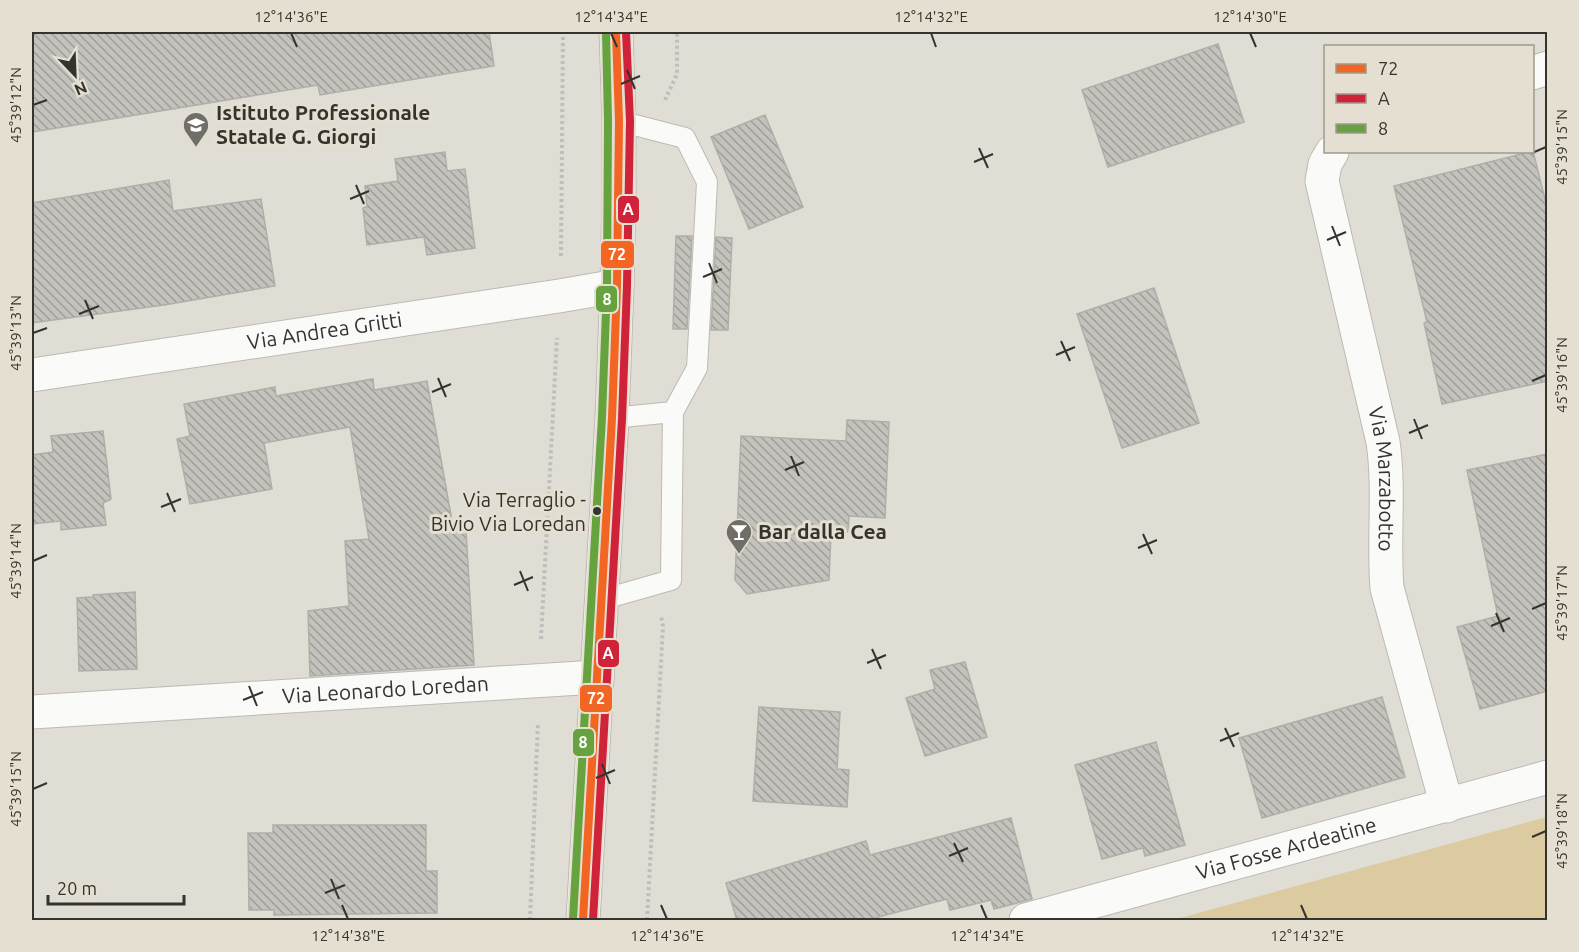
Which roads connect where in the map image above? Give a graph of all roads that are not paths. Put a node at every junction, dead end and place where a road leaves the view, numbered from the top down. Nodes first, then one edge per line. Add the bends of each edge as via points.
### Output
1 (615, 32) edge
2 (619, 121) junction
3 (1331, 153) edge
4 (617, 286) junction
5 (32, 375) edge
6 (673, 412) junction
7 (612, 418) junction
8 (601, 600) junction
9 (597, 678) junction
10 (32, 712) edge
11 (1548, 777) edge
12 (1447, 806) junction
13 (583, 921) edge
14 (1026, 921) edge

1 - 2 street
2 - 4 street
2 - 6 lane via 685,138 708,182 697,368
3 - 12 street, Via Marzabotto via 1322,181 1386,465 1387,588
4 - 5 street, Via Andrea Gritti
4 - 7 street
6 - 7 lane
6 - 8 lane via 671,580
7 - 8 street
8 - 9 street
9 - 10 street, Via Leonardo Loredan
9 - 13 street
11 - 12 street, Via Fosse Ardeatine
12 - 14 street, Via Fosse Ardeatine

